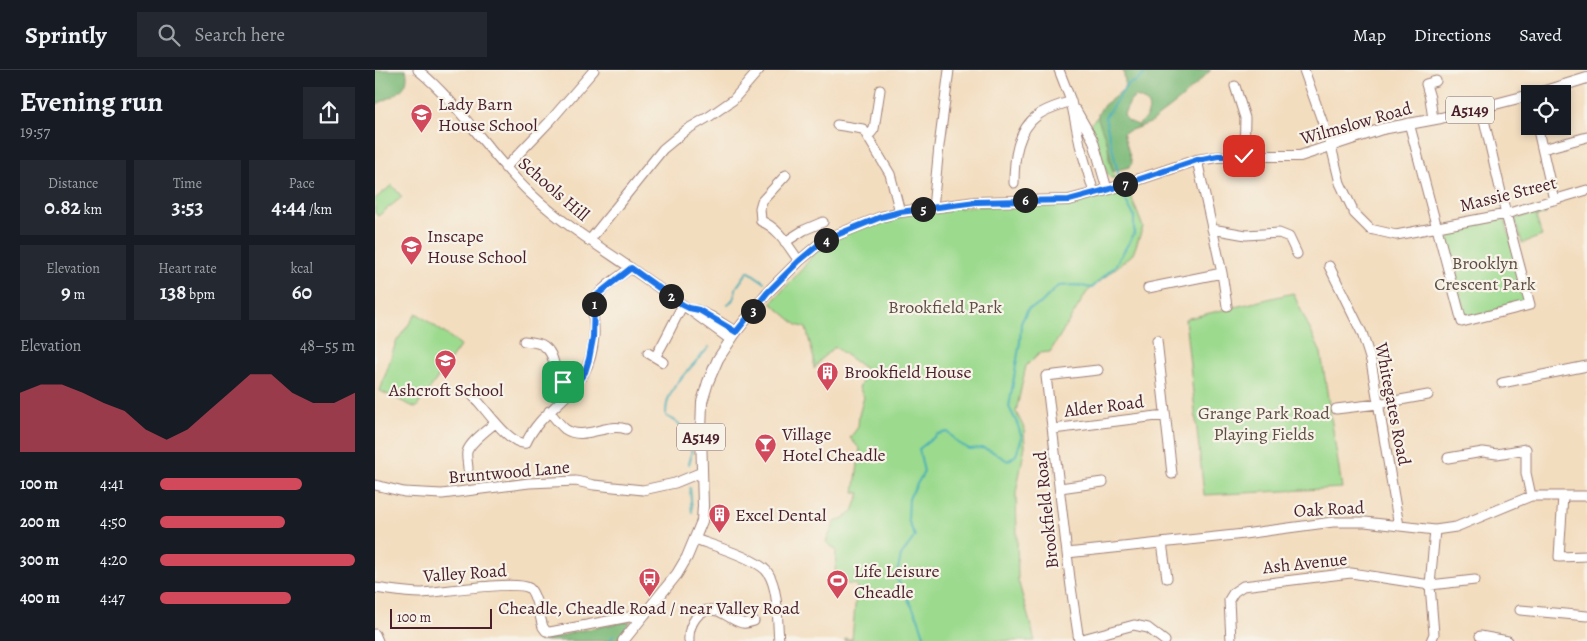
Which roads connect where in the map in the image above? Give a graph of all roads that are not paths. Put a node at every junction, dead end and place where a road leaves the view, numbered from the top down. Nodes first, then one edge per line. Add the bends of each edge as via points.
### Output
1 (418, 70) edge
2 (594, 70) edge
3 (759, 70) edge
4 (949, 70) edge
5 (1059, 70) edge
6 (1304, 70) edge
7 (1587, 78) edge
8 (1436, 80) dead end
9 (1564, 85) edge
10 (1235, 86) dead end
11 (880, 90) dead end
12 (1521, 97) edge
13 (1071, 102) junction
14 (1481, 108) junction
15 (1433, 119) junction
16 (1409, 123) junction
17 (837, 125) dead end
18 (1539, 135) edge
19 (867, 136) junction
20 (1587, 137) edge
21 (1331, 146) junction
22 (1543, 149) junction
23 (1244, 156) junction
24 (1197, 160) junction
25 (505, 168) junction
26 (786, 175) dead end
27 (1014, 183) dead end
28 (1111, 188) junction
29 (1587, 190) edge
30 (1094, 193) junction
31 (1554, 200) junction
32 (933, 208) junction
33 (900, 212) junction
34 (1506, 214) junction
35 (823, 222) dead end
36 (1437, 228) junction
37 (1212, 229) junction
38 (589, 241) junction
39 (785, 242) junction
40 (1297, 254) dead end
41 (799, 261) junction
42 (1329, 266) dead end
43 (631, 268) junction
44 (1221, 273) junction
45 (1148, 288) dead end
46 (1227, 306) dead end
47 (686, 307) junction
48 (734, 336) junction
49 (1157, 340) dead end
50 (524, 341) dead end
51 (655, 357) dead end
52 (1587, 366) edge
53 (1099, 370) dead end
54 (1502, 383) dead end
55 (572, 390) junction
56 (1428, 395) dead end
57 (473, 396) dead end
58 (1378, 404) junction
59 (1336, 409) dead end
60 (549, 411) junction
61 (1162, 415) junction
62 (495, 423) junction
63 (626, 429) dead end
64 (1053, 429) junction
65 (1448, 458) dead end
66 (468, 469) dead end
67 (703, 472) junction
68 (1172, 474) dead end
69 (1103, 482) dead end
70 (375, 485) edge
71 (1060, 488) junction
72 (1531, 496) junction
73 (1563, 496) junction
74 (1587, 496) edge
75 (1399, 526) junction
76 (1435, 530) junction
77 (695, 539) junction
78 (1162, 543) junction
79 (1067, 553) junction
80 (1587, 556) edge
81 (1167, 578) dead end
82 (1475, 580) dead end
83 (1430, 585) junction
84 (375, 588) edge
85 (1519, 610) dead end
86 (645, 614) junction
87 (1587, 616) edge
88 (754, 621) dead end
89 (375, 634) edge
90 (1153, 636) edge
91 (1480, 636) dead end
92 (1498, 640) edge
93 (378, 641) edge
94 (623, 641) edge
95 (689, 641) edge
96 (779, 641) edge
97 (1079, 641) edge
98 (1165, 641) edge
99 (1231, 641) edge
100 (1431, 641) edge
101 (1508, 641) edge

1 - 25 street, Schools Hill
2 - 25 street
3 - 38 street via 733,100 663,149
4 - 32 street
5 - 13 street
6 - 21 street
7 - 9 main road
8 - 15 street via 1426,84
10 - 23 street via 1245,118
11 - 19 street via 874,129
12 - 14 main road, Wilmslow Road / A5149
13 - 27 street via 1038,114 1027,126 1019,142
13 - 28 street via 1093,140
13 - 30 street
14 - 15 main road, Wilmslow Road / A5149
14 - 34 street
15 - 16 main road, Wilmslow Road / A5149
16 - 21 main road, Wilmslow Road / A5149
16 - 36 street
17 - 19 street via 863,129
18 - 22 street
19 - 33 street via 890,174
20 - 22 street
21 - 23 main road, Wilmslow Road / A5149 via 1300,156
21 - 36 street, Massie Street via 1340,184 1353,210 1370,229 1396,235
22 - 31 street
23 - 24 main road, Wilmslow Road / A5149
24 - 28 main road, Wilmslow Road / A5149
24 - 37 street
25 - 38 street, Schools Hill via 533,196
26 - 39 street via 761,201 757,223 772,226
28 - 30 main road, Wilmslow Road / A5149
29 - 31 street, Massie Street
30 - 32 main road, Wilmslow Road / A5149 via 1069,200 976,202
31 - 34 street, Massie Street
32 - 33 main road, Wilmslow Road / A5149
33 - 41 main road, Wilmslow Road / A5149 via 824,240
34 - 36 street, Massie Street
34 - 36 street via 1530,304 1462,322
35 - 39 street
37 - 40 street via 1246,235 1279,233 1289,237
37 - 44 street
38 - 43 street, Schools Hill
39 - 41 street
41 - 48 main road, Wilmslow Road / A5149 via 761,294
42 - 58 street, Whitegates Road via 1362,333 1371,361
43 - 47 street, Schools Hill
43 - 55 street via 597,295 589,359 585,372
44 - 45 street
44 - 46 street
47 - 48 street, Schools Hill via 705,313
47 - 51 street
48 - 67 main road, Wilmslow Road / A5149 via 718,359 702,402
49 - 61 street
50 - 55 street via 545,346 558,374
52 - 54 street
53 - 64 street, Brookfield Road via 1046,376
55 - 60 street
56 - 58 street
57 - 62 street
58 - 59 street
58 - 75 street, Whitegates Road
60 - 62 street via 522,444
60 - 63 street via 566,429 577,433 612,427
61 - 64 street, Alder Road
61 - 68 street
62 - 66 street via 470,448
64 - 71 street, Brookfield Road
65 - 72 street via 1526,449 1526,474
67 - 70 street, Bruntwood Lane via 643,490 576,481 442,494 404,492
67 - 77 main road, Wilmslow Road / A5149 via 702,521
69 - 71 street
71 - 79 street, Brookfield Road
72 - 73 street, Oak Road
72 - 76 street, Oak Road via 1456,527
73 - 74 street, Oak Road
73 - 80 street via 1559,557
75 - 76 street, Oak Road
75 - 78 street, Oak Road via 1333,522
76 - 83 street
77 - 86 main road, A5149 via 677,574
77 - 96 street via 758,564 768,572 774,590
78 - 79 street, Oak Road
78 - 81 street
79 - 97 street, Brookfield Road
82 - 83 street, Ash Avenue
83 - 99 street, Ash Avenue via 1351,573 1243,586 1229,600
83 - 100 street via 1434,634
84 - 86 street, Valley Road via 422,592 527,587 532,592 543,628 550,632
85 - 87 street
86 - 94 main road, A5149
88 - 95 street via 743,623 714,610 703,612 693,619
89 - 93 street
90 - 97 street via 1148,628 1135,625
90 - 98 street
91 - 92 street
92 - 101 street

